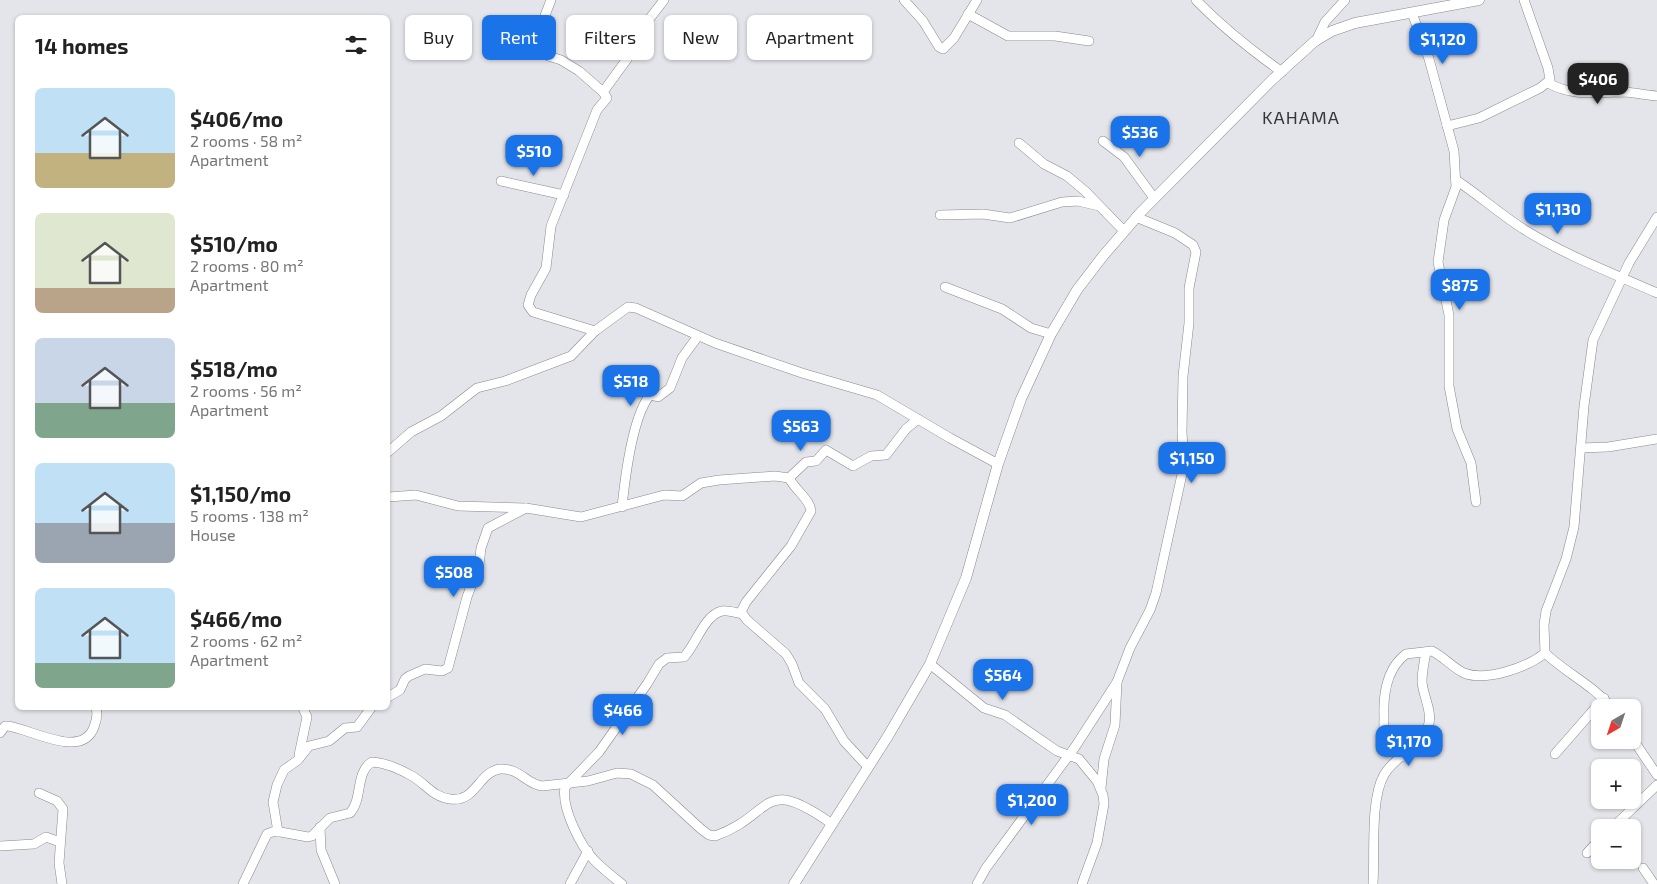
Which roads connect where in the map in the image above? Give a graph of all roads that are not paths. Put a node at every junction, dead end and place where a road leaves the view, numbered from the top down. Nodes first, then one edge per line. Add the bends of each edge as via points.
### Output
1 (551, 0) edge
2 (664, 0) edge
3 (904, 0) edge
4 (977, 0) edge
5 (1196, 0) edge
6 (1345, 0) edge
7 (1479, 0) edge
8 (1524, 0) edge
9 (1412, 13) junction
10 (968, 14) junction
11 (1089, 41) dead end
12 (1316, 41) junction
13 (1282, 72) junction
14 (1548, 83) junction
15 (604, 92) junction
16 (1657, 96) edge
17 (1447, 126) junction
18 (1103, 141) dead end
19 (1019, 143) dead end
20 (1456, 180) junction
21 (500, 182) dead end
22 (564, 195) junction
23 (1154, 198) junction
24 (1099, 206) junction
25 (940, 215) dead end
26 (1136, 217) junction
27 (1657, 217) edge
28 (1124, 231) junction
29 (1623, 277) junction
30 (945, 286) dead end
31 (1657, 293) edge
32 (595, 330) junction
33 (1051, 334) junction
34 (698, 336) junction
35 (918, 419) junction
36 (1657, 439) edge
37 (1580, 448) junction
38 (390, 450) edge
39 (998, 464) junction
40 (789, 478) junction
41 (390, 497) edge
42 (1476, 502) dead end
43 (622, 507) junction
44 (526, 508) junction
45 (742, 614) junction
46 (1426, 652) junction
47 (1545, 653) junction
48 (930, 664) junction
49 (1117, 682) junction
50 (390, 695) edge
51 (1604, 698) joint
52 (96, 710) edge
53 (304, 710) edge
54 (370, 710) edge
55 (0, 733) edge
56 (1641, 749) edge
57 (1555, 754) dead end
58 (1068, 756) junction
59 (1402, 757) junction
60 (298, 760) junction
61 (868, 768) junction
62 (1656, 769) edge
63 (568, 783) junction
64 (1657, 785) edge
65 (1101, 788) junction
66 (39, 793) dead end
67 (1621, 819) edge
68 (832, 824) junction
69 (320, 827) junction
70 (278, 832) junction
71 (60, 842) junction
72 (0, 846) edge
73 (1591, 849) edge
74 (588, 852) junction
75 (1587, 853) dead end
76 (1643, 868) dead end
77 (62, 884) edge
78 (244, 884) edge
79 (335, 884) edge
80 (570, 884) edge
81 (622, 884) edge
82 (794, 884) edge
83 (977, 884) edge
84 (1082, 884) edge
85 (1373, 884) edge
86 (1654, 884) edge

1 - 15 street via 538,41 539,53 561,60
2 - 15 street via 640,31 627,59
3 - 10 street via 943,49 954,38
4 - 10 street
5 - 13 street via 1235,38
6 - 12 street via 1328,18
7 - 9 main road
8 - 14 street via 1550,77
9 - 12 main road via 1355,23
9 - 17 street via 1429,59
10 - 11 street via 1008,36 1055,36
12 - 13 main road
13 - 23 main road
14 - 16 street via 1558,89 1583,94 1623,92
14 - 17 street via 1478,118
15 - 22 street via 607,98 597,110
17 - 20 street via 1454,151
18 - 23 street via 1124,157
19 - 24 street via 1044,164 1067,176
20 - 29 street via 1524,230 1590,265
20 - 42 street via 1444,220 1438,262 1449,315 1449,386 1457,429 1471,463
21 - 22 street
22 - 32 street via 550,230 546,268 528,305 533,312
23 - 26 main road
24 - 25 street via 1078,201 1062,202 1010,218 983,214
24 - 28 street
26 - 28 main road
26 - 49 street via 1175,233 1194,245 1196,252 1189,288 1183,376 1184,465 1156,593
27 - 29 street
28 - 33 main road via 1077,290
29 - 31 street
29 - 37 street via 1593,340
30 - 33 street via 1002,309 1030,328
32 - 34 street via 621,310 633,308
32 - 38 street via 571,356 506,382 477,388 441,416 411,432
33 - 39 main road via 1021,399
34 - 35 street via 802,373 877,395
34 - 43 street via 682,358 670,388 658,397 650,396 643,404 631,445
35 - 39 street
35 - 40 street via 886,455 871,456 854,466 826,450 816,461 806,462
36 - 37 street
37 - 47 street via 1574,527 1566,559 1546,611
39 - 48 main road via 966,578
40 - 43 street via 775,476 701,483 682,496 664,495
40 - 45 street via 811,511 791,546 742,608
41 - 44 street via 416,496 464,507
43 - 44 street via 582,518
44 - 50 street via 488,528 448,668 442,672 426,669 409,676 400,690
45 - 61 street via 786,654 800,682
45 - 63 street via 720,612 684,657 667,658 659,664 599,752
46 - 47 street via 1432,651 1464,673 1476,676 1519,669
46 - 59 street via 1422,683 1429,725
46 - 59 street via 1406,654 1400,659 1384,690 1384,734 1387,742
47 - 51 street
48 - 58 street via 984,708 1005,715
48 - 61 main road
49 - 58 street
49 - 65 street via 1115,724 1104,759
51 - 57 street
52 - 55 street via 93,731 81,740 57,741 8,726
53 - 60 street via 306,717
54 - 60 street via 357,727 345,728 329,741 309,746
56 - 62 street
58 - 65 street via 1079,759
58 - 83 street
59 - 85 street via 1385,772 1374,812
60 - 70 street via 284,770 277,785 273,802
61 - 68 main road
63 - 68 street via 618,773 631,774 653,785 708,835 720,834 772,801 783,799 808,807
63 - 69 street via 536,785 521,774 500,770 490,773 470,794 453,800 440,798 409,774 372,762 364,770 354,808 350,813 330,818
63 - 74 street via 564,793 566,803 573,825
64 - 67 street
65 - 84 street via 1104,804 1100,830
66 - 71 street via 62,804
68 - 82 main road
69 - 70 street via 308,837
69 - 79 street via 321,850
70 - 78 street via 267,834
71 - 72 street via 46,837 34,844
71 - 77 street
73 - 75 street
74 - 80 street
74 - 81 street
76 - 86 street

